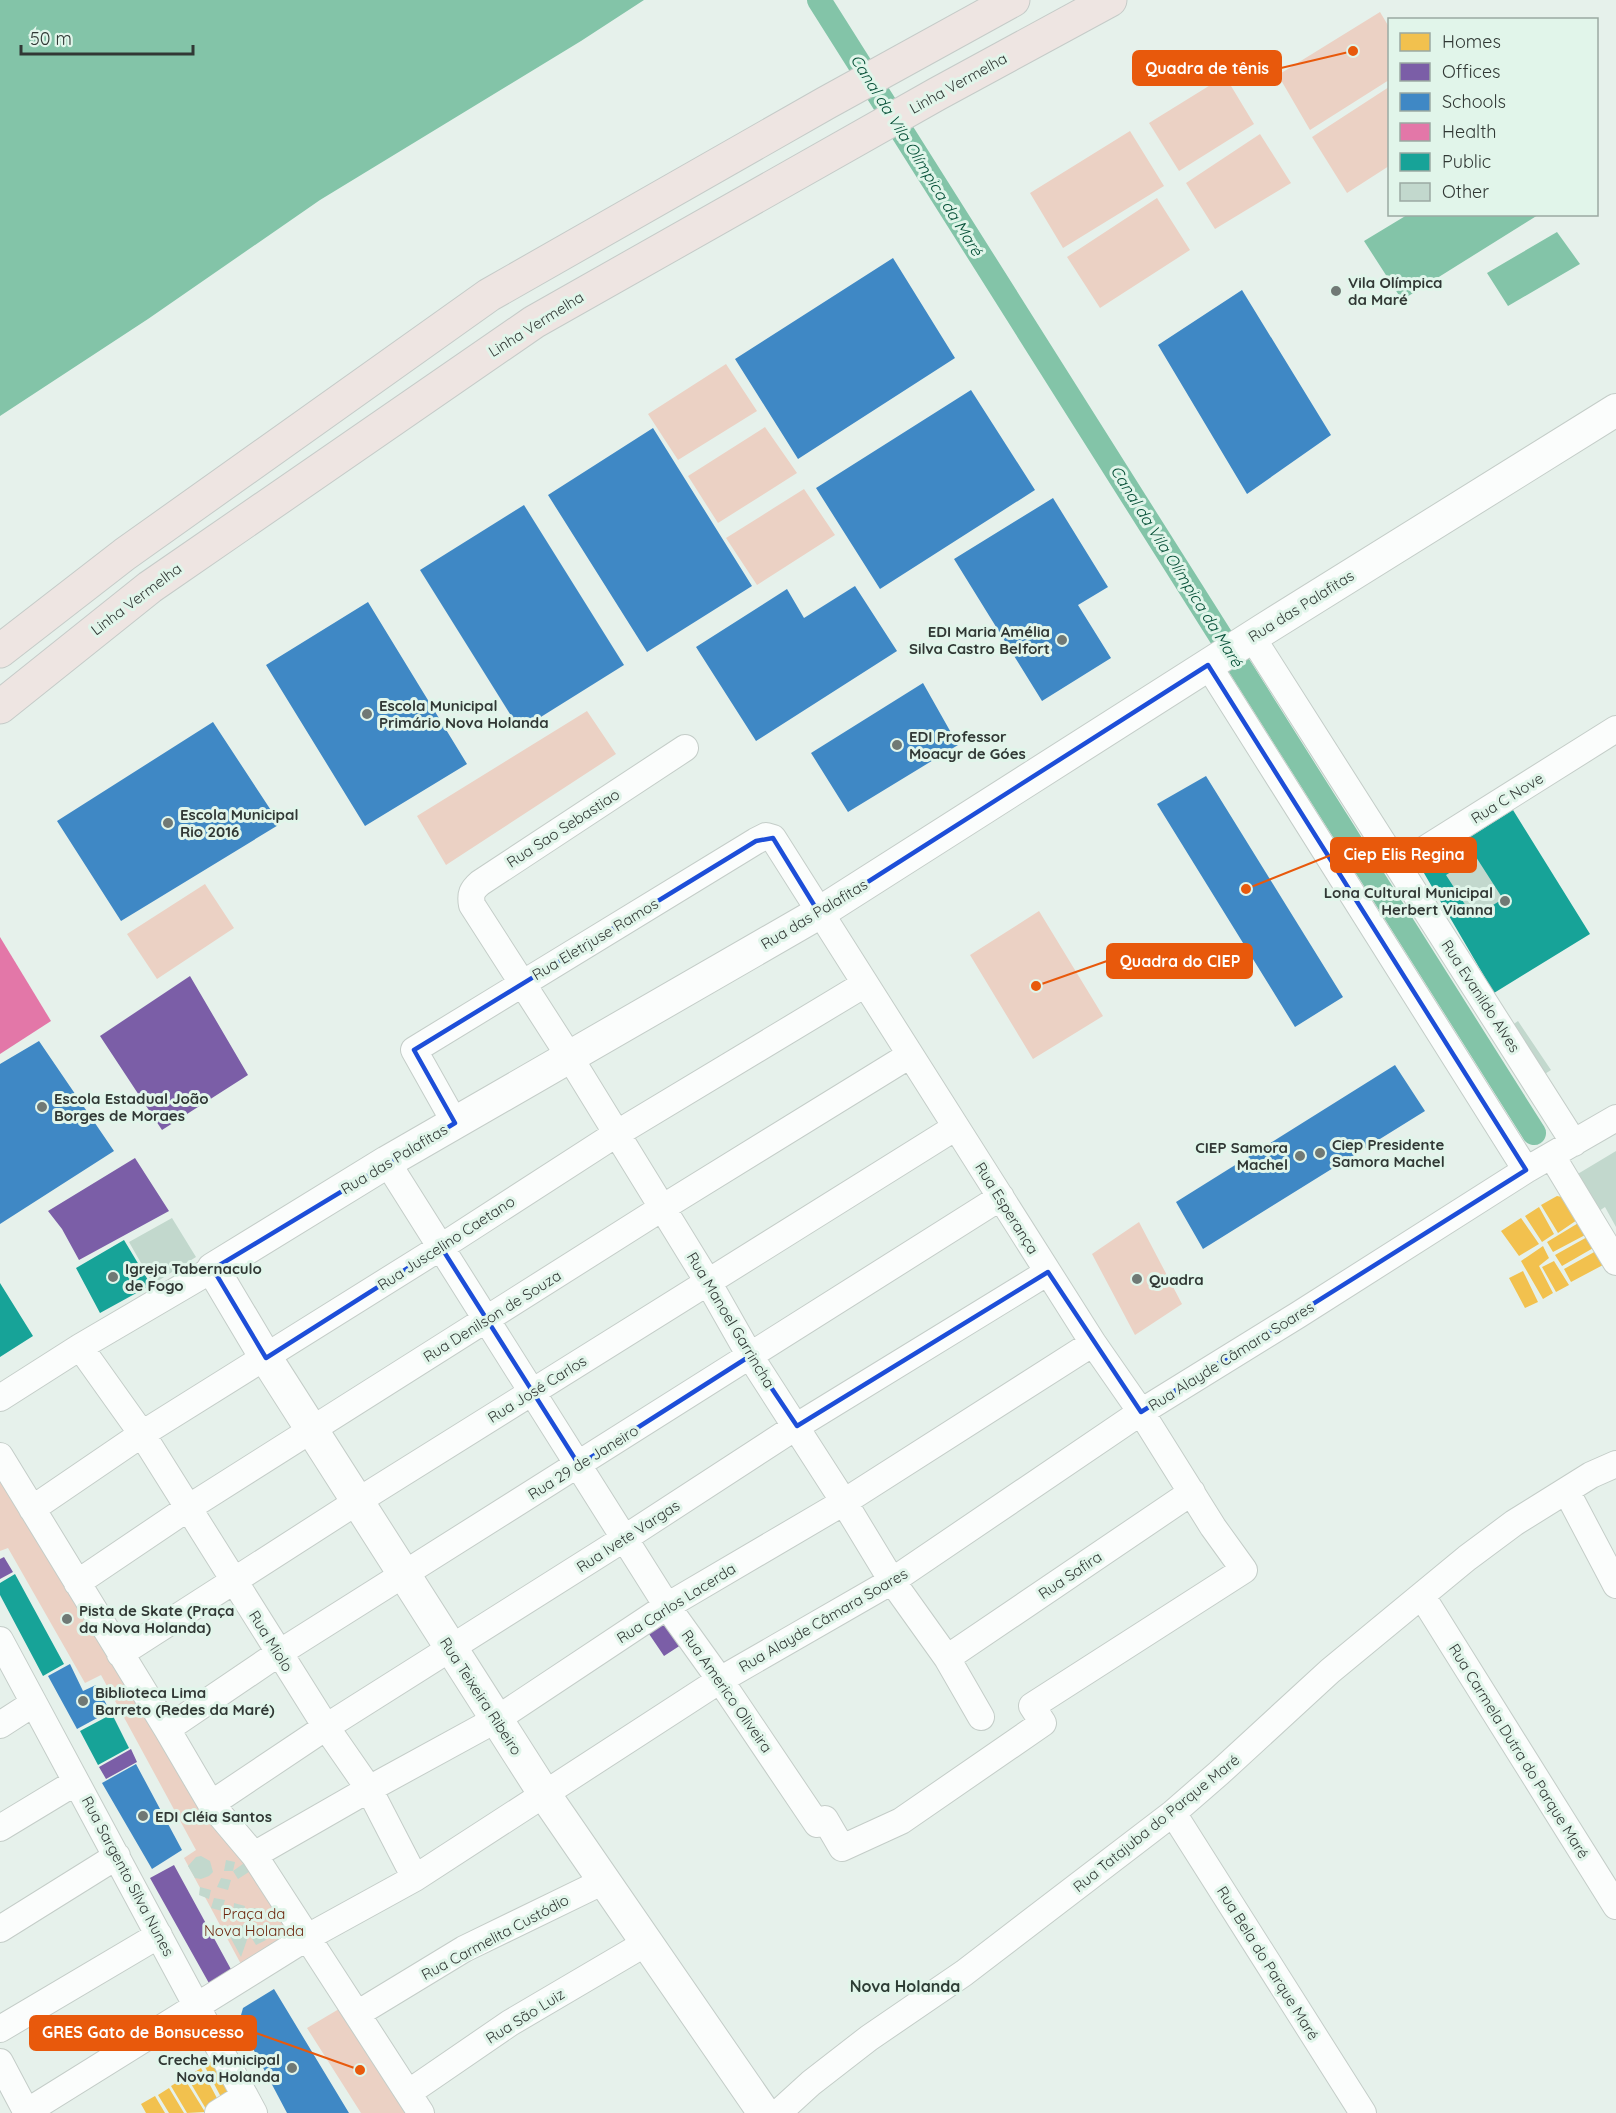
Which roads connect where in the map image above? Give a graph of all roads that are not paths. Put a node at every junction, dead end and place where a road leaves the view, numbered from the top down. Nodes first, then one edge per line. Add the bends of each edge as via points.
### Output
1 (1013, 0) edge
2 (1110, 0) edge
3 (1616, 410) edge
4 (0, 651) edge
5 (1228, 652) junction
6 (0, 707) edge
7 (1616, 729) edge
8 (685, 748) dead end
9 (776, 842) joint
10 (1398, 866) junction
11 (819, 913) junction
12 (482, 922) joint
13 (523, 983) junction
14 (865, 984) junction
15 (910, 1055) junction
16 (569, 1056) junction
17 (1616, 1118) edge
18 (455, 1122) junction
19 (956, 1127) junction
20 (616, 1134) junction
21 (1574, 1143) junction
22 (1552, 1156) junction
23 (387, 1162) junction
24 (1526, 1170) junction
25 (1001, 1197) junction
26 (662, 1208) junction
27 (441, 1247) junction
28 (1616, 1262) edge
29 (213, 1269) junction
30 (1048, 1272) junction
31 (708, 1282) junction
32 (487, 1320) junction
33 (1093, 1343) junction
34 (80, 1347) junction
35 (750, 1356) junction
36 (266, 1358) junction
37 (533, 1392) junction
38 (0, 1398) edge
39 (1141, 1412) junction
40 (796, 1426) junction
41 (312, 1430) junction
42 (142, 1434) junction
43 (0, 1456) edge
44 (1616, 1464) edge
45 (579, 1465) junction
46 (1192, 1492) junction
47 (1567, 1492) junction
48 (358, 1501) junction
49 (844, 1502) junction
50 (188, 1508) junction
51 (32, 1509) junction
52 (625, 1538) junction
53 (404, 1574) junction
54 (233, 1580) junction
55 (892, 1581) junction
56 (77, 1583) junction
57 (1616, 1585) edge
58 (1422, 1596) junction
59 (667, 1605) junction
60 (0, 1640) edge
61 (451, 1648) junction
62 (279, 1653) junction
63 (120, 1654) junction
64 (947, 1658) junction
65 (720, 1680) junction
66 (34, 1703) junction
67 (981, 1717) dead end
68 (497, 1719) junction
69 (0, 1725) edge
70 (326, 1727) junction
71 (167, 1729) junction
72 (76, 1782) junction
73 (369, 1789) junction
74 (544, 1795) junction
75 (211, 1804) junction
76 (1173, 1813) junction
77 (902, 1821) joint
78 (0, 1828) edge
79 (254, 1855) junction
80 (117, 1856) junction
81 (415, 1878) junction
82 (604, 1881) junction
83 (1616, 1906) edge
84 (0, 1929) edge
85 (159, 1935) junction
86 (306, 1938) junction
87 (646, 1943) junction
88 (197, 2005) junction
89 (357, 2014) junction
90 (0, 2029) edge
91 (0, 2062) edge
92 (414, 2103) edge
93 (250, 2105) edge
94 (26, 2113) edge
95 (218, 2113) edge
96 (764, 2113) edge
97 (778, 2113) edge
98 (1362, 2113) edge

1 - 4 highway via 489,295 125,554
2 - 6 highway, Linha Vermelha via 534,322 150,586
3 - 5 street, Rua das Palafitas
5 - 10 street, Rua Evanildo Alves
5 - 11 street, Rua das Palafitas
5 - 24 street
7 - 10 street, Rua C Nove
8 - 12 street, Rua Sao Sebastiao via 480,883 470,896
9 - 11 street, Rua Esperança
9 - 13 street, Rua Eletrjuse Ramos via 770,836 756,841
10 - 21 street, Rua Evanildo Alves
11 - 14 street, Rua Esperança
11 - 16 street, Rua das Palafitas
12 - 13 street, Rua Manoel Garrincha
13 - 16 street, Rua Manoel Garrincha
13 - 18 street, Rua Eletrjuse Ramos via 414,1050
14 - 15 street, Rua Esperança
14 - 20 street, Rua Juscelino Caetano
15 - 19 street, Rua Esperança
15 - 26 street, Rua Denilson de Souza
16 - 18 street, Rua das Palafitas
16 - 20 street, Rua Manoel Garrincha
17 - 21 street, Rua Alayde Câmara Soares
18 - 23 street, Rua das Palafitas
19 - 25 street, Rua Esperança
19 - 31 street, Rua José Carlos
20 - 26 street, Rua Manoel Garrincha
20 - 27 street, Rua Juscelino Caetano
21 - 22 street, Rua Alayde Câmara Soares
22 - 24 street, Rua Alayde Câmara Soares
22 - 28 street
23 - 27 street, Rua Americo Oliveira
23 - 29 street, Rua das Palafitas
24 - 39 street, Rua Alayde Câmara Soares
25 - 30 street, Rua Esperança
25 - 35 street, Rua 29 de Janeiro
26 - 31 street, Rua Manoel Garrincha
26 - 32 street, Rua Denilson de Souza
27 - 32 street, Rua Americo Oliveira
27 - 36 street, Rua Juscelino Caetano
29 - 34 street, Rua das Palafitas
29 - 36 street, Rua Teixeira Ribeiro
30 - 33 street, Rua Esperança
30 - 40 street, Rua Ivete Vargas
31 - 35 street, Rua Manoel Garrincha
31 - 37 street, Rua José Carlos
32 - 37 street, Rua Americo Oliveira
32 - 41 street, Rua Denilson de Souza
33 - 39 street, Rua Esperança
33 - 49 street, Rua Carlos Lacerda
34 - 38 street, Rua das Palafitas
34 - 42 street, Rua Miolo
35 - 40 street, Rua Manoel Garrincha
35 - 45 street, Rua 29 de Janeiro
36 - 41 street, Rua Teixeira Ribeiro
36 - 42 street, Rua Juscelino Caetano
37 - 45 street, Rua Americo Oliveira
37 - 48 street, Rua José Carlos
39 - 46 street, Rua Esperança
39 - 55 street, Rua Alayde Câmara Soares
40 - 49 street, Rua Manoel Garrincha
40 - 52 street, Rua Ivete Vargas
41 - 48 street, Rua Teixeira Ribeiro
41 - 50 street, Rua Denilson de Souza
42 - 50 street, Rua Miolo
42 - 51 street, Rua Juscelino Caetano
43 - 51 street
44 - 47 street, Rua Tatajuba do Parque Maré
45 - 52 street, Rua Americo Oliveira
45 - 53 street, Rua 29 de Janeiro
46 - 64 street, Rua Safira
46 - 77 street, Rua Esperança via 1244,1570 1032,1706 1043,1723
47 - 57 street
47 - 58 street, Rua Tatajuba do Parque Maré via 1514,1523
48 - 53 street, Rua Teixeira Ribeiro
48 - 54 street, Rua José Carlos
49 - 55 street, Rua Manoel Garrincha
49 - 59 street, Rua Carlos Lacerda
50 - 54 street, Rua Miolo
50 - 56 street, Rua Denilson de Souza
51 - 56 street
52 - 59 street, Rua Americo Oliveira
52 - 61 street, Rua Ivete Vargas
53 - 61 street, Rua Teixeira Ribeiro
53 - 62 street, Rua 29 de Janeiro
54 - 62 street, Rua Miolo
54 - 63 street, Rua José Carlos
55 - 64 street, Rua Manoel Garrincha
55 - 65 street, Rua Alayde Câmara Soares
56 - 63 street
58 - 76 street, Rua Tatajuba do Parque Maré via 1330,1671
58 - 83 street, Rua Carmela Dutra do Parque Maré
59 - 65 street, Rua Americo Oliveira
59 - 68 street, Rua Carlos Lacerda
60 - 66 street, Rua Sargento Silva Nunes
61 - 68 street, Rua Teixeira Ribeiro
61 - 70 street, Rua Ivete Vargas
62 - 70 street, Rua Miolo
62 - 71 street, Rua 29 de Janeiro
63 - 71 street
64 - 67 street, Rua Manoel Garrincha
65 - 74 street, Rua Alayde Câmara Soares
65 - 77 street, Rua Americo Oliveira via 842,1848
66 - 69 street
66 - 72 street, Rua Sargento Silva Nunes
68 - 73 street, Rua Carlos Lacerda
68 - 74 street, Rua Teixeira Ribeiro
70 - 73 street, Rua Miolo
70 - 75 street, Rua Ivete Vargas
71 - 75 street
72 - 78 street
72 - 80 street, Rua Sargento Silva Nunes
73 - 79 street, Rua Carlos Lacerda
73 - 81 street, Rua Miolo
74 - 81 street, Rua Alayde Câmara Soares
74 - 82 street, Rua Teixeira Ribeiro
75 - 79 street
76 - 97 street, Rua Tatajuba do Parque Maré via 964,1974 869,2038
76 - 98 street, Rua Bela do Parque Maré
79 - 86 street
80 - 84 street
80 - 85 street, Rua Sargento Silva Nunes
81 - 86 street, Rua Alayde Câmara Soares
82 - 87 street, Rua Teixeira Ribeiro
82 - 89 street, Rua Carmelita Custódio via 464,1949
85 - 88 street, Rua Sargento Silva Nunes
85 - 90 street
86 - 88 street, Rua Alayde Câmara Soares
86 - 89 street
87 - 92 street, Rua São Luiz via 510,2023
87 - 96 street, Rua Teixeira Ribeiro
88 - 93 street, Rua Sargento Silva Nunes
88 - 94 street, Rua Alayde Câmara Soares
89 - 92 street
91 - 94 street
93 - 95 street

